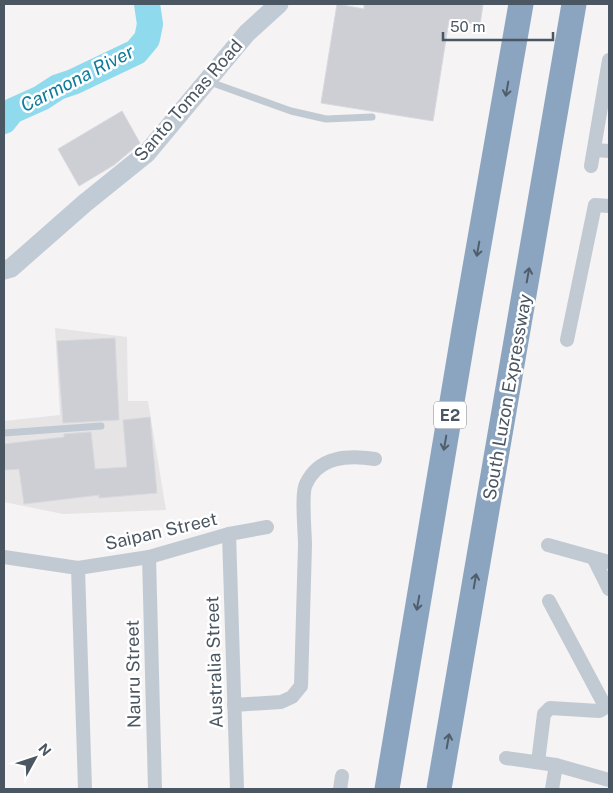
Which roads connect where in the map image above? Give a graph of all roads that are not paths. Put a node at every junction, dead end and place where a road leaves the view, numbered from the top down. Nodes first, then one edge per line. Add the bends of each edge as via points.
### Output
1 (279, 4) edge
2 (521, 4) edge
3 (574, 4) edge
4 (609, 60) edge
5 (207, 81) junction
6 (606, 94) edge
7 (372, 117) dead end
8 (594, 150) junction
9 (609, 151) edge
10 (591, 166) dead end
11 (609, 206) edge
12 (4, 270) edge
13 (567, 340) dead end
14 (101, 426) dead end
15 (4, 433) edge
16 (375, 459) dead end
17 (267, 527) dead end
18 (229, 534) junction
19 (548, 544) dead end
20 (4, 557) edge
21 (149, 557) junction
22 (594, 559) junction
23 (609, 562) edge
24 (78, 568) junction
25 (609, 589) edge
26 (549, 601) dead end
27 (234, 705) junction
28 (506, 758) dead end
29 (538, 762) junction
30 (556, 765) junction
31 (609, 780) edge
32 (85, 789) edge
33 (155, 789) edge
34 (237, 789) edge
35 (387, 789) edge
36 (439, 789) edge
37 (552, 789) edge

1 - 5 street, Santo Tomas Road via 247,33
2 -> 35 highway, E2
36 -> 3 highway, South Luzon Expressway
4 - 6 street
5 - 7 lane via 291,111 326,119
5 - 12 street, Santo Tomas Road via 147,153
6 - 8 street
8 - 9 street
8 - 10 street
11 - 13 street via 595,205
14 - 15 lane
16 - 27 street via 356,456 330,460 304,486 301,686 292,697 281,702
17 - 18 street, Saipan Street
18 - 21 street, Saipan Street
18 - 27 street, Australia Street
19 - 22 street
20 - 24 street, Saipan Street
21 - 24 street, Saipan Street
21 - 33 street, Nauru Street
22 - 23 street
22 - 25 street
24 - 32 street
26 - 29 street via 605,706 599,711 550,708 544,714
27 - 34 street, Australia Street
28 - 29 street
29 - 30 street
30 - 31 street
30 - 37 street

